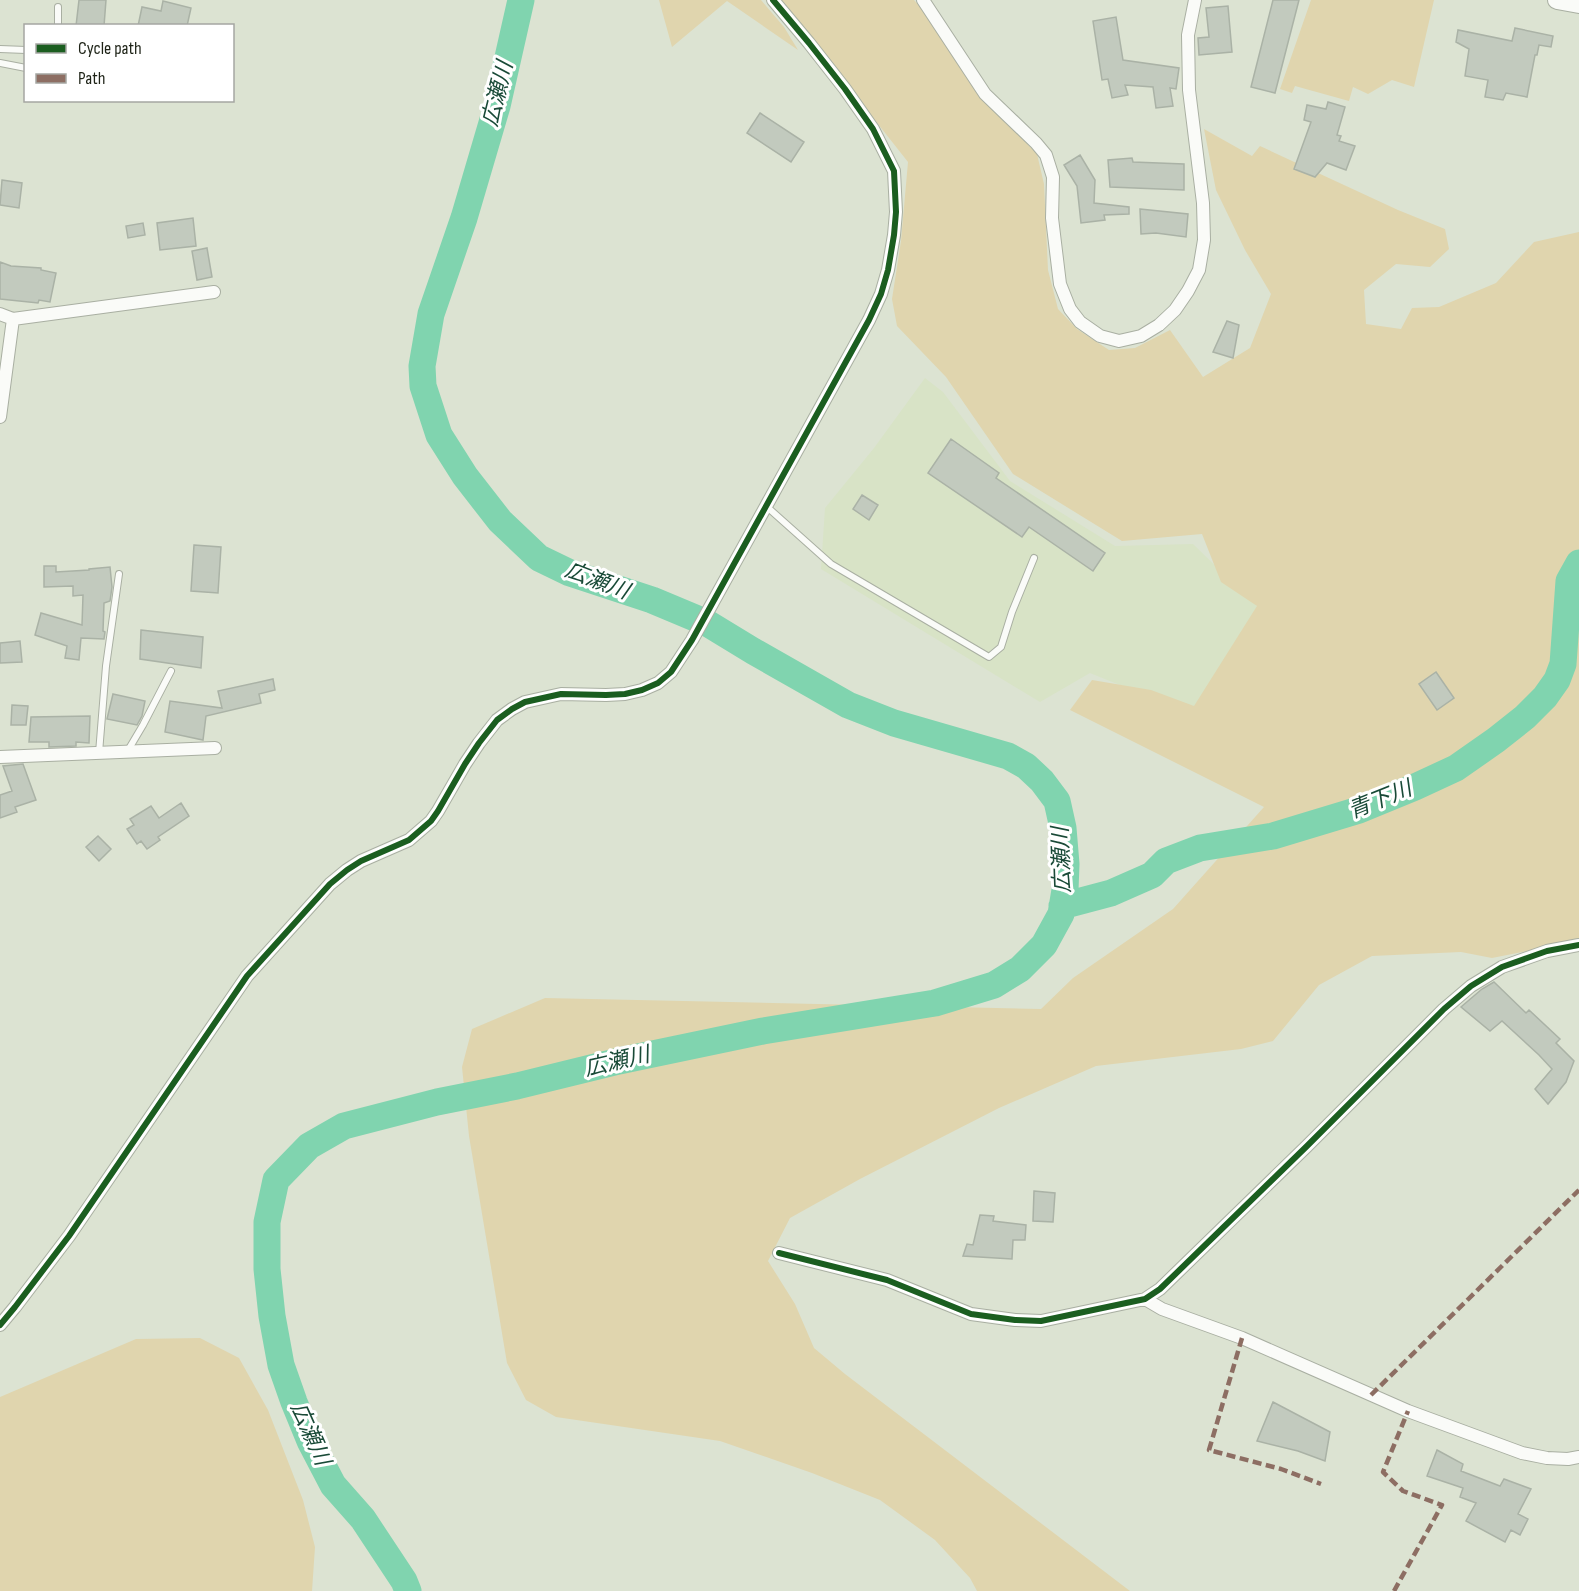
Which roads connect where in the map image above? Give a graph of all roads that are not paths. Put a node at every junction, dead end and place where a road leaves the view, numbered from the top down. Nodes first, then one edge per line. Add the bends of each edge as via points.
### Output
1 (773, 0) edge
2 (923, 0) edge
3 (1195, 0) edge
4 (1557, 0) edge
5 (1579, 4) edge
6 (58, 7) dead end
7 (58, 24) edge
8 (0, 49) edge
9 (24, 50) edge
10 (0, 63) edge
11 (24, 68) edge
12 (214, 292) dead end
13 (0, 314) edge
14 (13, 319) junction
15 (0, 417) edge
16 (765, 506) junction
17 (1034, 558) dead end
18 (119, 574) dead end
19 (171, 671) dead end
20 (215, 748) dead end
21 (128, 752) junction
22 (99, 753) junction
23 (0, 757) edge
24 (1579, 945) edge
25 (779, 1253) dead end
26 (1145, 1299) junction
27 (0, 1325) edge
28 (1579, 1457) edge

1 - 16 street via 873,129 894,171 896,212 881,294
2 - 3 street via 985,94 1046,155 1053,177 1052,218 1060,284 1080,322 1100,336 1119,341 1141,336 1159,325 1175,310 1199,270 1204,240 1203,203 1189,90 1188,35
4 - 5 main road
6 - 7 lane
8 - 9 lane
10 - 11 lane
12 - 14 street
13 - 14 street
14 - 15 street
16 - 17 lane via 831,564 989,657 1001,647
16 - 27 street via 671,672 658,683 625,694 561,694 512,709 497,720 479,743 431,821 409,840 361,861 330,884 247,976 76,1226
18 - 22 lane
19 - 21 lane
20 - 21 street
21 - 22 street
22 - 23 street
24 - 26 street via 1547,951 1502,967 1471,986 1160,1289
25 - 26 street via 887,1280 971,1314 1015,1320 1041,1321
26 - 28 street via 1408,1411 1522,1453 1547,1458

